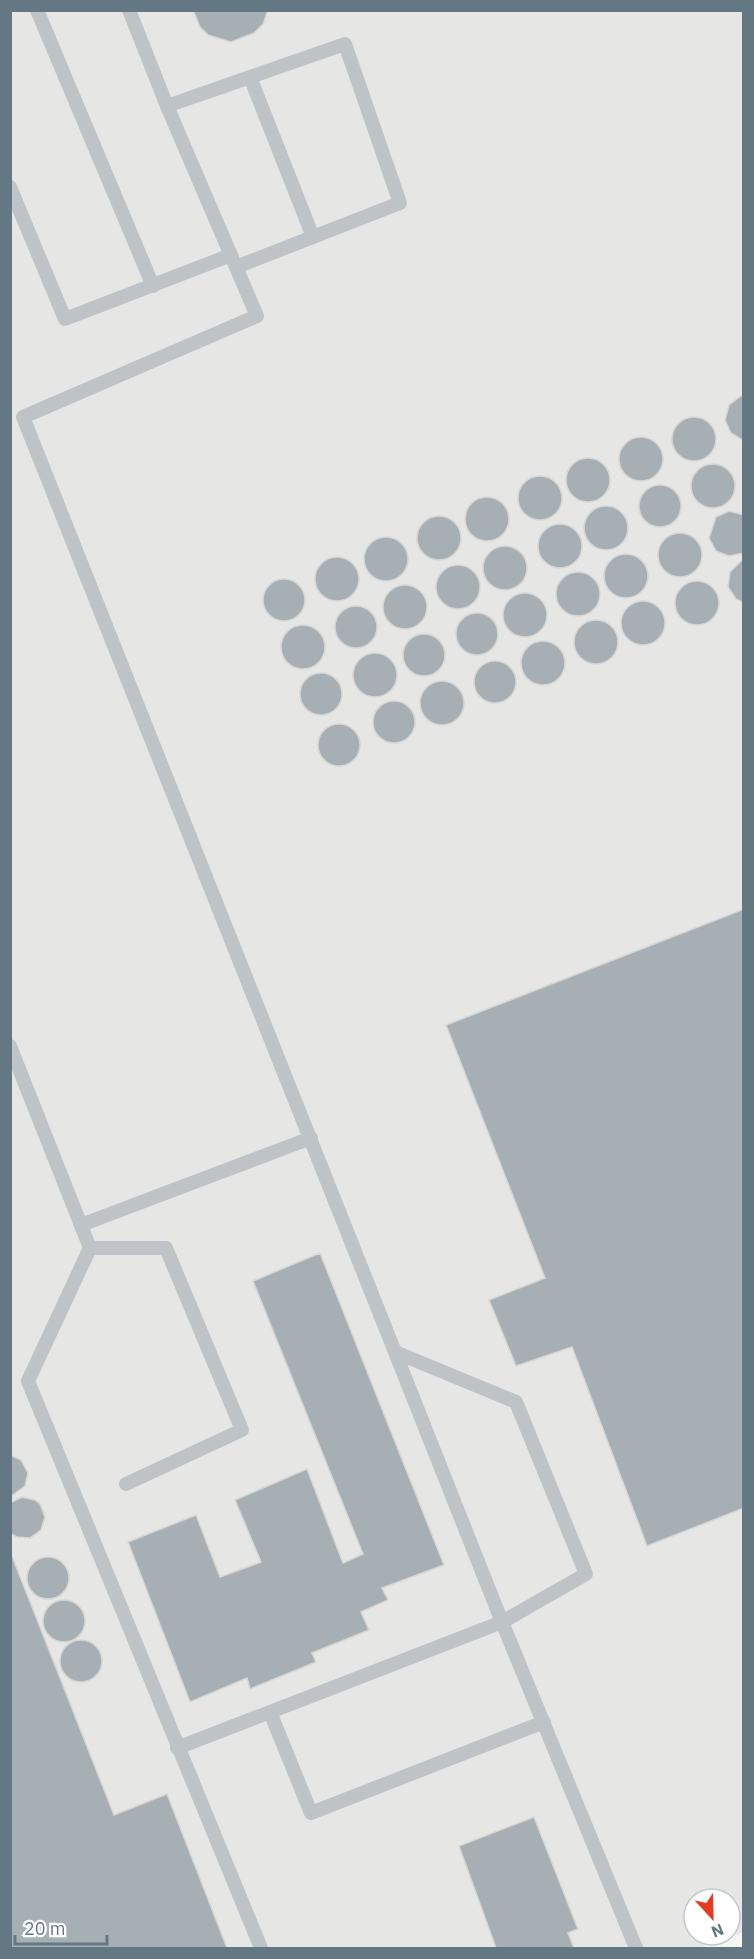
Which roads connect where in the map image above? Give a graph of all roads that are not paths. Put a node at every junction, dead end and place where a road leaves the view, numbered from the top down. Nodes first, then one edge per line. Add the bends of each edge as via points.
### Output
1 (37, 10) edge
2 (129, 10) edge
3 (250, 77) junction
4 (167, 106) junction
5 (10, 187) edge
6 (313, 237) junction
7 (234, 261) junction
8 (153, 286) junction
9 (10, 1046) edge
10 (311, 1138) junction
11 (81, 1226) junction
12 (90, 1248) junction
13 (395, 1352) junction
14 (126, 1484) dead end
15 (502, 1622) junction
16 (270, 1712) junction
17 (544, 1722) junction
18 (177, 1748) junction
19 (261, 1948) edge
20 (636, 1948) edge

1 - 8 lane
2 - 4 lane
3 - 4 lane
3 - 6 lane
3 - 6 lane via 345,44 400,203
4 - 7 lane
5 - 8 lane via 65,320
6 - 7 lane
7 - 8 lane
7 - 10 lane via 257,316 23,417
9 - 11 lane
10 - 11 lane
10 - 13 lane
11 - 12 lane
12 - 14 lane via 166,1248 242,1430
12 - 18 lane via 28,1381
13 - 15 lane
13 - 15 lane via 516,1402 586,1574
15 - 16 lane
15 - 17 lane
16 - 17 lane via 311,1813
16 - 18 lane
17 - 20 lane
18 - 19 lane

